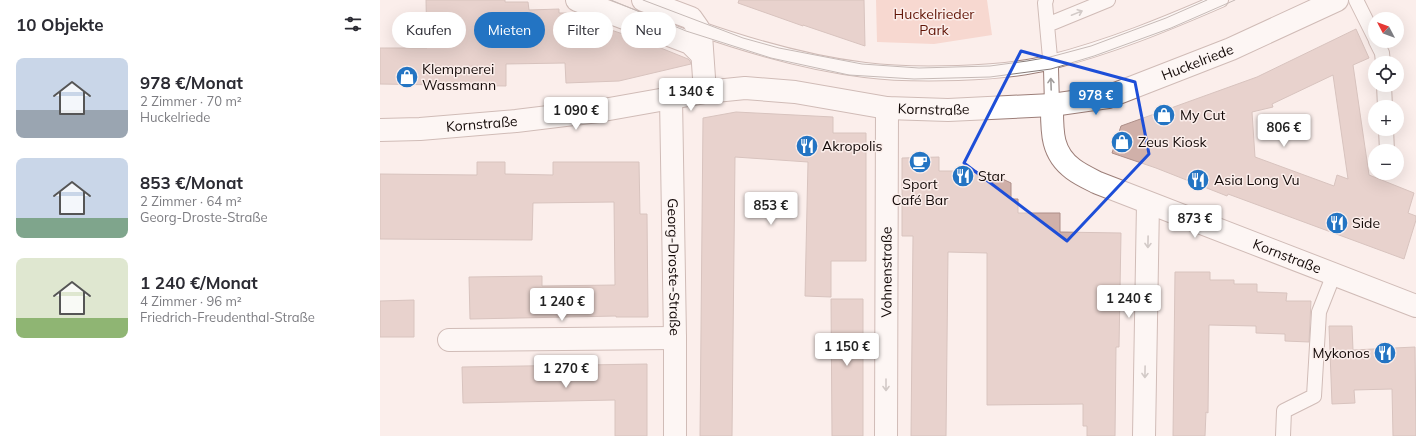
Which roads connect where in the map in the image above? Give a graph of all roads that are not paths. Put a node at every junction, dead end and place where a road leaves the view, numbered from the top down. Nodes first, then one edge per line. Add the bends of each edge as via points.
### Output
1 (577, 0) edge
2 (1046, 0) edge
3 (1108, 0) edge
4 (1222, 0) edge
5 (1337, 0) edge
6 (1356, 0) edge
7 (654, 2) edge
8 (621, 17) edge
9 (1368, 24) edge
10 (1047, 25) junction
11 (698, 28) junction
12 (676, 33) edge
13 (676, 38) edge
14 (702, 54) junction
15 (1050, 63) junction
16 (705, 92) junction
17 (671, 98) junction
18 (1052, 105) junction
19 (887, 108) junction
20 (380, 130) edge
21 (1148, 203) junction
22 (1334, 274) junction
23 (1416, 306) edge
24 (675, 338) junction
25 (449, 340) dead end
26 (675, 436) edge
27 (886, 436) edge
28 (1144, 436) edge
29 (1283, 436) edge

1 - 8 street
2 - 10 lane
10 -> 3 lane
4 - 15 lane via 1169,23
5 - 18 street, Huckelriede via 1231,49 1108,97
6 - 9 lane
7 - 11 street via 691,18
10 - 15 lane
11 - 12 lane
11 - 14 street
11 - 15 lane via 781,54 865,70 897,73 978,72
13 - 14 street via 690,43
14 - 16 street
18 -> 15 lane
16 - 17 street, Kornstraße
16 - 19 street, Kornstraße via 745,88 795,92
17 - 20 street, Kornstraße via 598,111 516,121
17 - 24 street, Georg-Droste-Straße
18 - 19 street, Kornstraße via 948,110
18 - 21 street, Kornstraße via 1052,136 1059,156 1073,170
19 -> 27 street, Vohnenstraße
21 - 22 street, Kornstraße
21 -> 28 street
22 - 23 street, Kornstraße
22 - 29 lane via 1319,312 1314,396 1284,411
24 - 25 street
24 - 26 street, Georg-Droste-Straße

